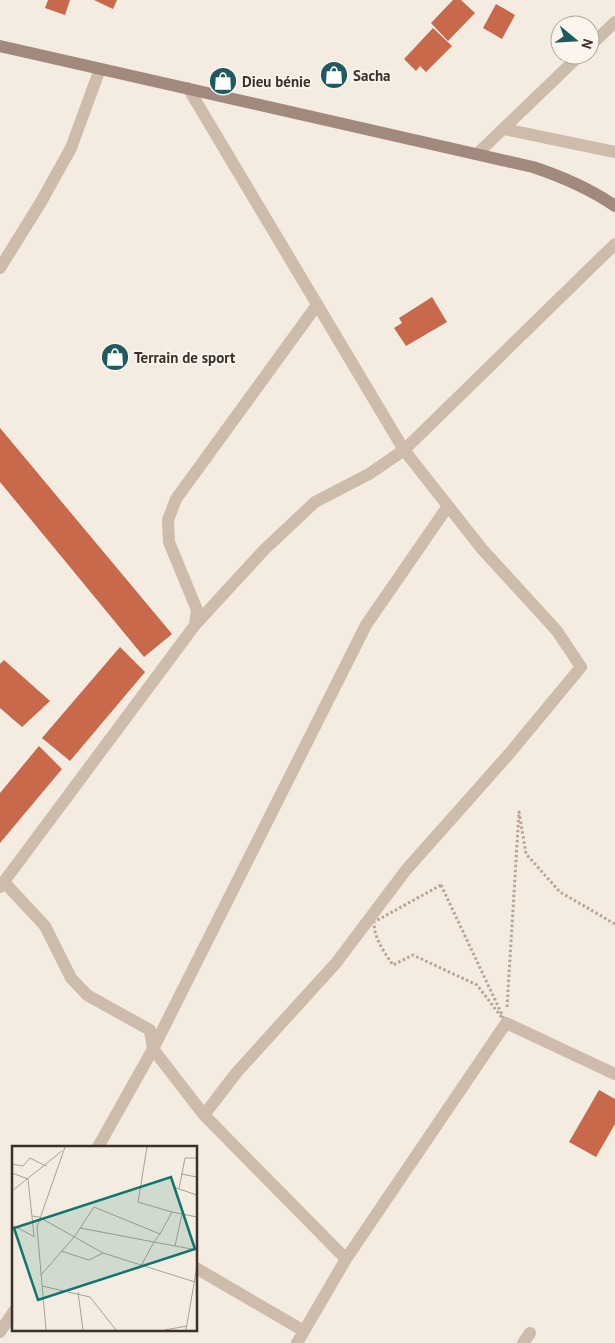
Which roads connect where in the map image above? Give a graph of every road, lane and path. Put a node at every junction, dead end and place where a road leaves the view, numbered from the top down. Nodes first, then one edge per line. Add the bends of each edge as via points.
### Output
1 (615, 22) edge
2 (600, 36) edge
3 (0, 46) edge
4 (570, 65) edge
5 (100, 69) junction
6 (188, 88) junction
7 (504, 129) junction
8 (615, 152) edge
9 (477, 154) junction
10 (615, 206) edge
11 (615, 244) edge
12 (0, 268) edge
13 (318, 306) junction
14 (404, 450) junction
15 (448, 506) junction
16 (195, 625) junction
17 (2, 884) edge
18 (615, 924) edge
19 (506, 1023) junction
20 (153, 1049) junction
21 (615, 1074) edge
22 (204, 1115) junction
23 (99, 1146) edge
24 (346, 1259) junction
25 (198, 1269) edge
26 (12, 1314) edge
27 (304, 1331) junction
28 (0, 1332) edge
29 (297, 1343) edge

1 - 2 street
3 - 5 street
4 - 7 street
5 - 6 street
5 - 12 street via 71,148
6 - 9 street
6 - 13 street
7 - 8 street
7 - 9 street
9 - 10 street via 563,177
11 - 14 street
13 - 14 street
13 - 16 street via 176,499 168,520 169,542 198,610
14 - 15 street
14 - 16 street via 368,474 315,502 264,550
15 - 20 street via 366,625
15 - 22 street via 482,549 557,631 582,667 406,870 336,963 237,1072
16 - 17 street
17 - 20 street via 45,926 71,978 86,995 150,1030
18 - 19 path via 560,892 526,854 519,812
19 - 19 path via 441,885 374,922 380,945 393,965 413,955 477,985
19 - 21 street
19 - 24 street
20 - 22 street
20 - 23 street
22 - 24 street
24 - 27 street
25 - 27 street
26 - 28 street
27 - 29 street

